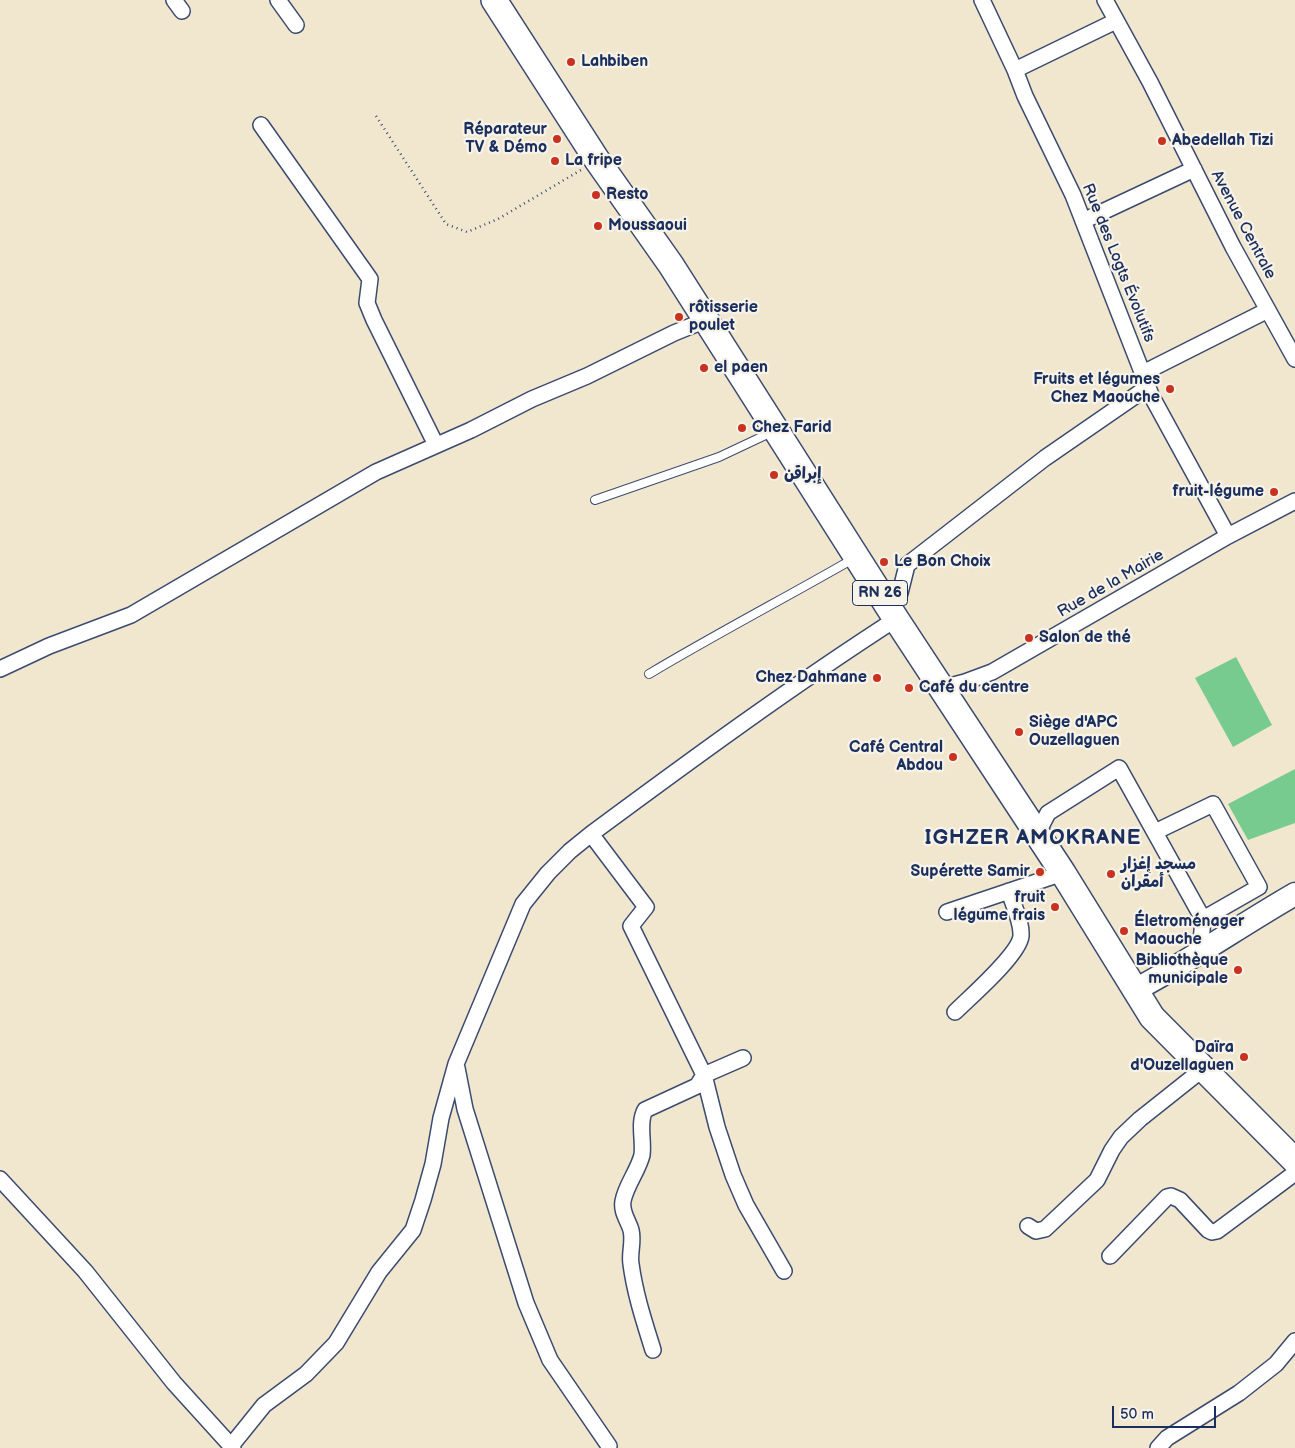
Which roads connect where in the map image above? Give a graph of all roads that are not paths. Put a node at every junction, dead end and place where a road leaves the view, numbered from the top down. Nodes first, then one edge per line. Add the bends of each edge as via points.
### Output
1 (278, 0) edge
2 (494, 0) edge
3 (982, 0) edge
4 (1105, 0) edge
5 (1116, 21) junction
6 (296, 25) dead end
7 (1016, 70) junction
8 (261, 125) dead end
9 (1194, 169) junction
10 (1083, 221) junction
11 (1268, 310) junction
12 (706, 320) junction
13 (1295, 360) edge
14 (1146, 380) junction
15 (776, 430) junction
16 (436, 446) junction
17 (595, 500) dead end
18 (1295, 501) edge
19 (1228, 536) junction
20 (857, 557) junction
21 (893, 614) junction
22 (0, 669) edge
23 (649, 674) dead end
24 (942, 688) junction
25 (1155, 832) junction
26 (591, 834) junction
27 (1037, 834) junction
28 (1062, 873) junction
29 (1009, 891) junction
30 (1295, 894) edge
31 (946, 912) dead end
32 (1203, 919) junction
33 (1200, 954) junction
34 (1135, 990) junction
35 (955, 1012) dead end
36 (742, 1058) dead end
37 (456, 1064) junction
38 (1204, 1068) junction
39 (704, 1075) junction
40 (1295, 1162) edge
41 (1295, 1172) edge
42 (0, 1179) edge
43 (1028, 1226) dead end
44 (1110, 1256) dead end
45 (784, 1271) dead end
46 (1295, 1341) edge
47 (653, 1350) dead end
48 (609, 1446) dead end
49 (232, 1447) edge
50 (1158, 1448) edge

1 - 6 street
2 - 12 main road, RN 26 via 597,160
3 - 7 street, Rue des Logts Évolutifs
4 - 5 street, Avenue Centrale
5 - 7 street
5 - 9 street, Avenue Centrale
7 - 10 street, Rue des Logts Évolutifs
8 - 16 street via 370,279 367,303
9 - 10 street
9 - 11 street, Avenue Centrale
10 - 14 street, Rue des Logts Évolutifs
11 - 13 street, Avenue Centrale
11 - 14 street
12 - 15 main road, RN 26
12 - 16 street
14 - 19 street, Rue des Logts Évolutifs
14 - 21 street via 907,565
15 - 17 lane via 719,457
15 - 20 main road, RN 26
16 - 22 street via 376,472 131,616 49,646
18 - 19 street, Rue de la Mairie
19 - 24 street, Rue de la Mairie via 992,672
20 - 21 main road, RN 26
20 - 23 lane
21 - 24 main road, RN 26
21 - 26 street
24 - 27 main road, RN 26
25 - 27 street via 1119,768 1048,812
25 - 32 street
25 - 32 street via 1213,804 1259,886
26 - 37 street via 548,873 523,904
26 - 39 street via 646,907 631,926
27 - 28 main road, RN 26
28 - 29 street
28 - 34 main road, RN 26
29 - 31 street
29 - 35 street via 1019,923 1019,942 1011,955
30 - 33 main road via 1250,919
32 - 33 street
33 - 34 main road
34 - 38 main road, RN 26 via 1152,1017
36 - 39 street
37 - 48 street via 465,1109 526,1304 550,1360
37 - 49 street via 413,1230 379,1272 336,1343 306,1374 264,1405
38 - 40 main road, RN 26
38 - 43 street via 1121,1137 1097,1180 1045,1229 1036,1232
39 - 45 street via 733,1175 746,1205
39 - 47 street via 697,1086 645,1110 641,1157 623,1201 633,1245 630,1257 634,1287
41 - 44 street via 1212,1232 1180,1200 1167,1197
42 - 49 street via 84,1270 174,1383
46 - 50 street via 1276,1364 1253,1382 1167,1438

